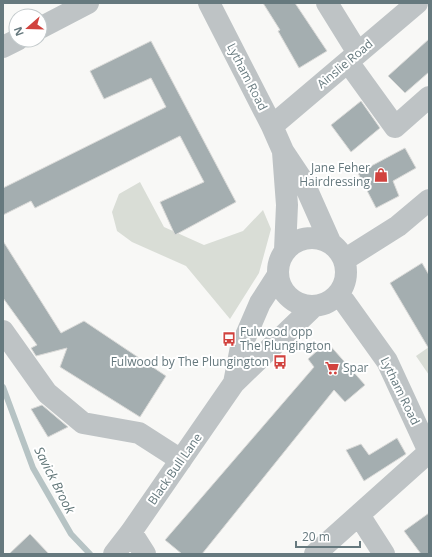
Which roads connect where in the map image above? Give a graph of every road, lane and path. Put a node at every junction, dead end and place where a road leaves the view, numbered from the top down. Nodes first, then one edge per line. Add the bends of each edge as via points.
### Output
1 (88, 3) edge
2 (209, 3) edge
3 (327, 3) edge
4 (417, 3) edge
5 (48, 24) edge
6 (353, 57) junction
7 (429, 97) edge
8 (272, 126) junction
9 (283, 151) junction
10 (429, 200) edge
11 (285, 250) junction
12 (338, 252) junction
13 (278, 275) junction
14 (336, 297) junction
15 (313, 306) junction
16 (3, 330) edge
17 (234, 383) junction
18 (429, 452) edge
19 (181, 460) junction
20 (359, 515) junction
21 (132, 532) junction
22 (114, 554) edge
23 (144, 554) edge
24 (315, 554) edge
25 (384, 554) edge

1 - 5 street
2 - 8 street, Lytham Road
3 - 6 street
4 - 6 street, Ainslie Road
6 - 7 street via 395,127
6 - 8 street, Ainslie Road
8 - 9 street, Lytham Road
9 - 11 street, Lytham Road via 287,205
9 - 12 street, Lytham Road via 303,181
10 - 12 street via 398,226
11 - 12 street via 296,241 310,237 324,240
11 - 13 street via 279,262
12 - 14 street via 346,273 344,286
13 - 15 street via 281,287 289,298 300,304
13 - 17 street, Black Bull Lane via 260,303 241,347
14 - 15 street via 325,304
14 - 18 street, Lytham Road via 344,301 387,361
15 - 17 street, Black Bull Lane
16 - 19 street via 47,393 83,423 139,434
17 - 19 street, Black Bull Lane
18 - 20 street
19 - 21 street, Black Bull Lane
20 - 24 street
20 - 25 street
21 - 22 street, Black Bull Lane
21 - 23 street

